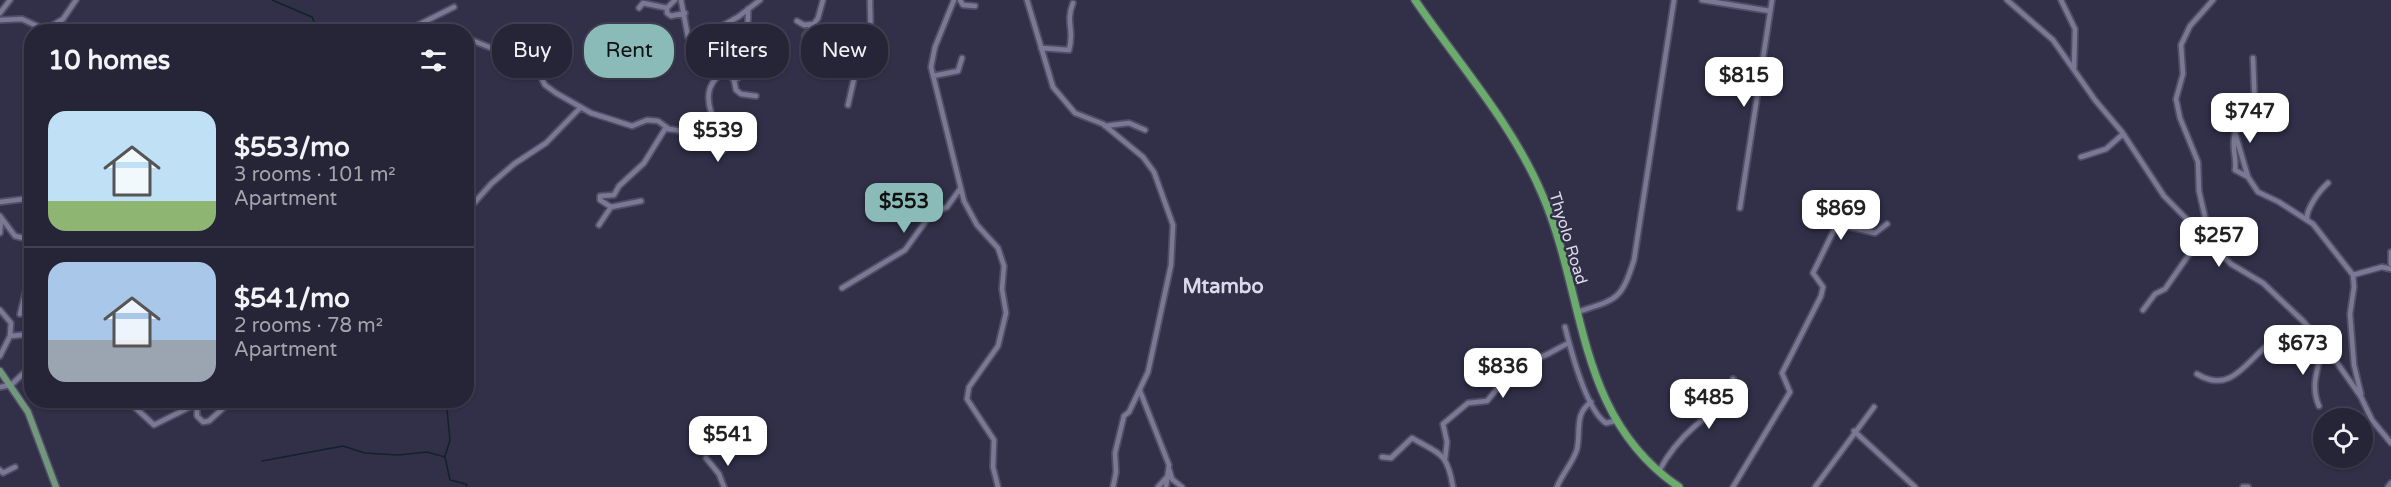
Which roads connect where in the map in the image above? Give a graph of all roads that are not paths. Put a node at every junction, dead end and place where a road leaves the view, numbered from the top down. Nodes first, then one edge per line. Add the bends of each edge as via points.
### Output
1 (10, 0) edge
2 (76, 0) edge
3 (675, 0) edge
4 (681, 0) edge
5 (745, 0) edge
6 (760, 0) edge
7 (823, 0) edge
8 (870, 0) edge
9 (954, 0) edge
10 (960, 0) edge
11 (1027, 0) edge
12 (1415, 0) edge
13 (1674, 0) edge
14 (1702, 0) edge
15 (1772, 0) edge
16 (2007, 0) edge
17 (2061, 0) edge
18 (2213, 0) edge
19 (1073, 3) dead end
20 (975, 6) dead end
21 (454, 7) dead end
22 (749, 7) junction
23 (639, 8) dead end
24 (667, 8) junction
25 (1770, 11) junction
26 (0, 13) edge
27 (685, 14) junction
28 (0, 20) edge
29 (797, 21) dead end
30 (33, 24) edge
31 (57, 24) edge
32 (420, 24) edge
33 (686, 24) edge
34 (725, 24) edge
35 (802, 24) edge
36 (813, 24) edge
37 (474, 41) edge
38 (1041, 48) junction
39 (962, 58) dead end
40 (2253, 58) dead end
41 (2074, 70) junction
42 (933, 76) junction
43 (717, 78) edge
44 (734, 80) joint
45 (756, 96) dead end
46 (848, 105) dead end
47 (581, 107) junction
48 (1106, 126) junction
49 (669, 129) junction
50 (1145, 130) dead end
51 (2235, 133) junction
52 (2123, 134) junction
53 (2081, 157) dead end
54 (2248, 177) junction
55 (2328, 183) dead end
56 (960, 189) junction
57 (24, 199) edge
58 (641, 201) dead end
59 (0, 202) edge
60 (474, 203) edge
61 (611, 207) junction
62 (1740, 208) dead end
63 (1, 218) edge
64 (2307, 219) junction
65 (1887, 224) dead end
66 (599, 225) dead end
67 (0, 233) edge
68 (2202, 236) junction
69 (24, 238) edge
70 (2206, 240) junction
71 (2391, 252) edge
72 (2391, 264) edge
73 (2391, 268) edge
74 (2352, 275) junction
75 (842, 288) dead end
76 (24, 298) edge
77 (2143, 309) dead end
78 (0, 310) edge
79 (1577, 312) junction
80 (20, 314) dead end
81 (1565, 327) dead end
82 (2309, 328) junction
83 (24, 335) edge
84 (10, 336) junction
85 (1569, 344) junction
86 (2323, 344) junction
87 (0, 356) edge
88 (0, 371) edge
89 (24, 373) edge
90 (2198, 374) dead end
91 (1733, 379) dead end
92 (11, 385) junction
93 (0, 387) edge
94 (1140, 391) junction
95 (2361, 397) junction
96 (1592, 402) junction
97 (2319, 406) dead end
98 (1874, 407) dead end
99 (24, 408) edge
100 (24, 408) edge
101 (136, 408) edge
102 (186, 408) edge
103 (197, 408) edge
104 (223, 408) edge
105 (1615, 422) junction
106 (1854, 431) junction
107 (2391, 442) edge
108 (1382, 457) dead end
109 (706, 458) dead end
110 (1444, 459) junction
111 (15, 467) dead end
112 (1169, 469) junction
113 (0, 470) edge
114 (1659, 471) junction
115 (1166, 478) junction
116 (2391, 483) edge
117 (56, 487) edge
118 (724, 487) edge
119 (998, 487) edge
120 (1113, 487) edge
121 (1158, 487) edge
122 (1166, 487) edge
123 (1182, 487) edge
124 (1453, 487) edge
125 (1557, 487) edge
126 (1677, 487) edge
127 (1733, 487) edge
128 (1815, 487) edge
129 (1915, 487) edge
130 (2243, 487) edge
131 (2248, 487) edge
132 (2388, 487) edge

1 - 26 street
2 - 31 street
3 - 24 street
4 - 27 street
5 - 22 street
6 - 22 street
7 - 36 street
8 - 46 street via 872,25 867,43 854,58 856,70
9 - 42 street via 935,47
10 - 20 street via 963,5
11 - 38 street
12 - 79 highway, Thyolo Road via 1503,124 1533,175 1549,212
13 - 79 street via 1634,260 1617,298
14 - 25 street
15 - 25 street
16 - 41 street via 2045,32
17 - 41 street via 2075,28
18 - 70 street via 2190,26 2181,45 2183,74 2176,99 2198,162 2199,191 2208,230
19 - 38 street via 1067,17 1072,38 1069,50
21 - 32 street
22 - 34 street
22 - 44 street via 744,64
23 - 24 street via 644,3
24 - 27 street via 671,16
25 - 62 street
27 - 33 street
28 - 30 street via 22,19
29 - 35 street
37 - 47 street via 507,54 541,77 556,93
38 - 48 street via 1056,90 1076,112
39 - 42 street via 957,71
40 - 51 street via 2255,110 2249,108
41 - 52 street
42 - 56 street
43 - 49 street via 708,94 713,121 725,150 708,148 681,130
44 - 45 street via 741,94
47 - 49 street via 619,123 632,126 647,120 658,121
47 - 60 street via 546,143 514,164
48 - 50 street via 1129,123
48 - 94 street via 1149,164 1173,225 1171,265 1148,372
49 - 61 street via 661,133 644,163 614,195 600,196
51 - 54 street
51 - 54 street via 2235,170
52 - 53 street via 2106,149
52 - 68 street via 2158,189
54 - 64 street via 2258,192
55 - 64 street via 2315,199
56 - 75 street via 947,207 931,214 905,250
56 - 119 street via 970,214 998,248 1004,266 1006,313 998,346 969,387 967,399 994,440 992,455
57 - 59 street
58 - 61 street
61 - 66 street
63 - 67 street
63 - 69 street via 15,236
64 - 74 street
65 - 127 street via 1875,233 1841,225 1834,230 1813,273 1823,287 1821,296 1782,373 1790,392
68 - 70 street
68 - 77 street via 2165,289 2155,294
70 - 82 street via 2231,264 2271,289
71 - 72 street
73 - 74 street
74 - 95 street via 2350,314
76 - 80 street
78 - 84 street via 11,323
79 - 105 highway, Thyolo Road via 1596,381
81 - 85 street
82 - 86 street
82 - 90 street via 2273,342 2224,380 2212,381
83 - 84 street
84 - 87 street
85 - 96 street
85 - 110 street via 1538,358 1534,367 1499,376 1497,389 1487,401 1468,403 1458,410 1443,424 1447,442
86 - 95 street
86 - 97 street via 2314,372
88 - 92 main road
89 - 92 street
91 - 114 street via 1730,393 1713,414 1675,446
92 - 93 street
92 - 100 main road
94 - 112 street
94 - 120 street via 1124,416 1115,453
95 - 107 street via 2372,420
96 - 105 street via 1603,421
96 - 125 street via 1580,415 1576,450
98 - 106 street
99 - 117 main road
101 - 102 street via 154,425
103 - 104 street via 198,419 206,422
105 - 114 highway, Thyolo Road
106 - 128 street
106 - 129 street
108 - 110 street via 1391,458 1412,438 1433,448
109 - 118 street
110 - 124 street
111 - 113 street via 3,473
112 - 115 street
112 - 123 street via 1172,479
114 - 126 highway, Thyolo Road
115 - 121 street
115 - 122 street
116 - 132 street
130 - 131 street

